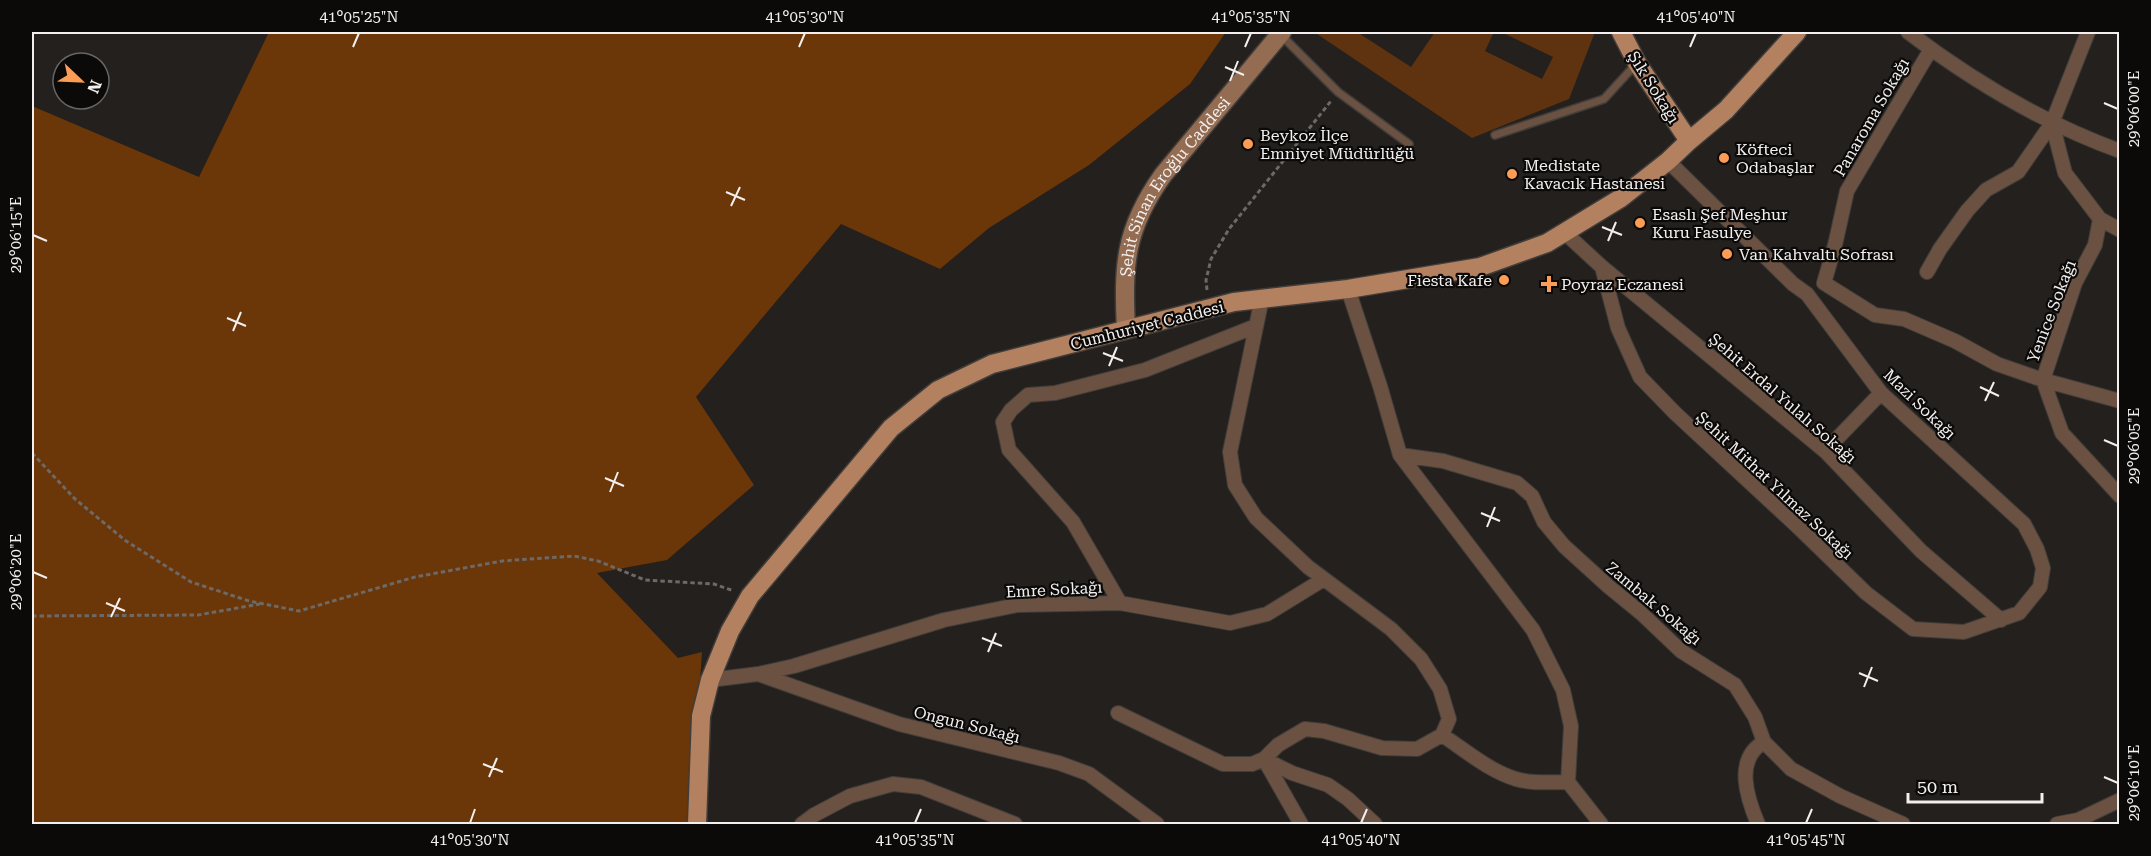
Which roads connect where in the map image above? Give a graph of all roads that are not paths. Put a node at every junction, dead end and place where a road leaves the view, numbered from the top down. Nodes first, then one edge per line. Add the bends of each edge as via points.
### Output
1 (1621, 32) edge
2 (1797, 32) edge
3 (1908, 32) edge
4 (2088, 32) edge
5 (1281, 33) edge
6 (1930, 49) junction
7 (1637, 63) junction
8 (2052, 123) junction
9 (1495, 135) dead end
10 (1689, 141) junction
11 (1410, 144) dead end
12 (2120, 151) edge
13 (1668, 161) junction
14 (2100, 219) junction
15 (2120, 230) edge
16 (1564, 232) junction
17 (1602, 267) junction
18 (1927, 272) dead end
19 (1824, 283) junction
20 (1348, 289) junction
21 (1807, 294) junction
22 (1262, 298) junction
23 (1256, 326) junction
24 (1126, 330) junction
25 (2043, 380) junction
26 (1881, 393) junction
27 (2120, 401) edge
28 (1825, 452) junction
29 (1400, 455) junction
30 (2120, 496) edge
31 (1324, 579) junction
32 (1120, 603) junction
33 (2001, 620) junction
34 (758, 674) junction
35 (710, 680) junction
36 (1118, 712) dead end
37 (1442, 735) junction
38 (1764, 742) junction
39 (1264, 759) junction
40 (1568, 782) junction
41 (2120, 800) edge
42 (1896, 823) edge
43 (697, 825) edge
44 (802, 825) edge
45 (1015, 825) edge
46 (1157, 825) edge
47 (1301, 825) edge
48 (1375, 825) edge
49 (1601, 825) edge
50 (1758, 825) edge
51 (2056, 825) edge

1 - 7 main road, Şık Sokağı
2 - 10 main road, Cumhuriyet Caddesi via 1726,110
3 - 6 street
4 - 8 street
5 - 11 lane via 1338,93
5 - 24 street, Şehit Sinan Eroğlu Caddesi via 1149,195 1132,233 1125,265
6 - 8 street via 1988,88
6 - 19 street, Panaroma Sokağı via 1847,191
7 - 9 lane via 1604,99
7 - 10 main road, Şık Sokağı
8 - 12 street
8 - 14 street via 2065,173
8 - 18 street via 2018,172 1986,190 1967,211
10 - 13 main road, Cumhuriyet Caddesi
13 - 16 main road, Cumhuriyet Caddesi via 1621,198
13 - 21 street, Mazi Sokağı
14 - 15 street
14 - 25 street, Yenice Sokağı via 2095,245 2075,283
16 - 17 street, Şehit Erdal Yulalı Sokağı
16 - 20 main road, Cumhuriyet Caddesi via 1547,243 1480,267
17 - 28 street, Şehit Erdal Yulalı Sokağı
17 - 33 street, Şehit Mithat Yılmaz Sokağı via 1618,328 1640,377 1866,593 1913,629 1964,632
19 - 21 street
19 - 25 street via 1875,315 1904,319 1997,364
20 - 22 main road, Cumhuriyet Caddesi
20 - 29 street
21 - 26 street, Mazi Sokağı
22 - 23 street
22 - 24 main road, Cumhuriyet Caddesi
23 - 31 street via 1230,452 1235,485 1256,518
23 - 32 street via 1145,370 1054,393 1028,395 1003,422 1009,450 1073,522
24 - 35 main road, Cumhuriyet Caddesi via 992,364 938,390 891,428 750,596 730,631
25 - 27 street
25 - 30 street via 2062,433
26 - 28 street
26 - 33 street, Mazi Sokağı via 2024,524 2043,568 2040,587 2019,613
28 - 33 street, Şehit Erdal Yulalı Sokağı via 1921,551
29 - 38 street, Zambak Sokağı via 1443,461 1517,483 1532,496 1544,522 1564,546 1681,651 1735,685 1755,717
29 - 40 street via 1533,630 1563,690 1571,726
31 - 32 street, Emre Sokağı via 1267,614 1230,623
31 - 37 street via 1391,629 1421,659 1440,688 1449,719
32 - 34 street, Emre Sokağı via 1017,604 944,620
34 - 35 street, Emre Sokağı
34 - 46 street, Ongun Sokağı via 899,724 1059,763 1089,774
35 - 43 main road, Cumhuriyet Caddesi via 701,716
36 - 39 street via 1223,764 1252,764
37 - 39 street via 1417,749 1382,748 1305,729 1278,745
37 - 40 street via 1516,779
38 - 42 street, Zambak Sokağı via 1791,769
38 - 50 street via 1754,748 1748,760 1745,783
39 - 47 street
39 - 48 street via 1328,785
40 - 49 street
41 - 51 street via 2078,820
44 - 45 street via 850,796 893,784 921,787

